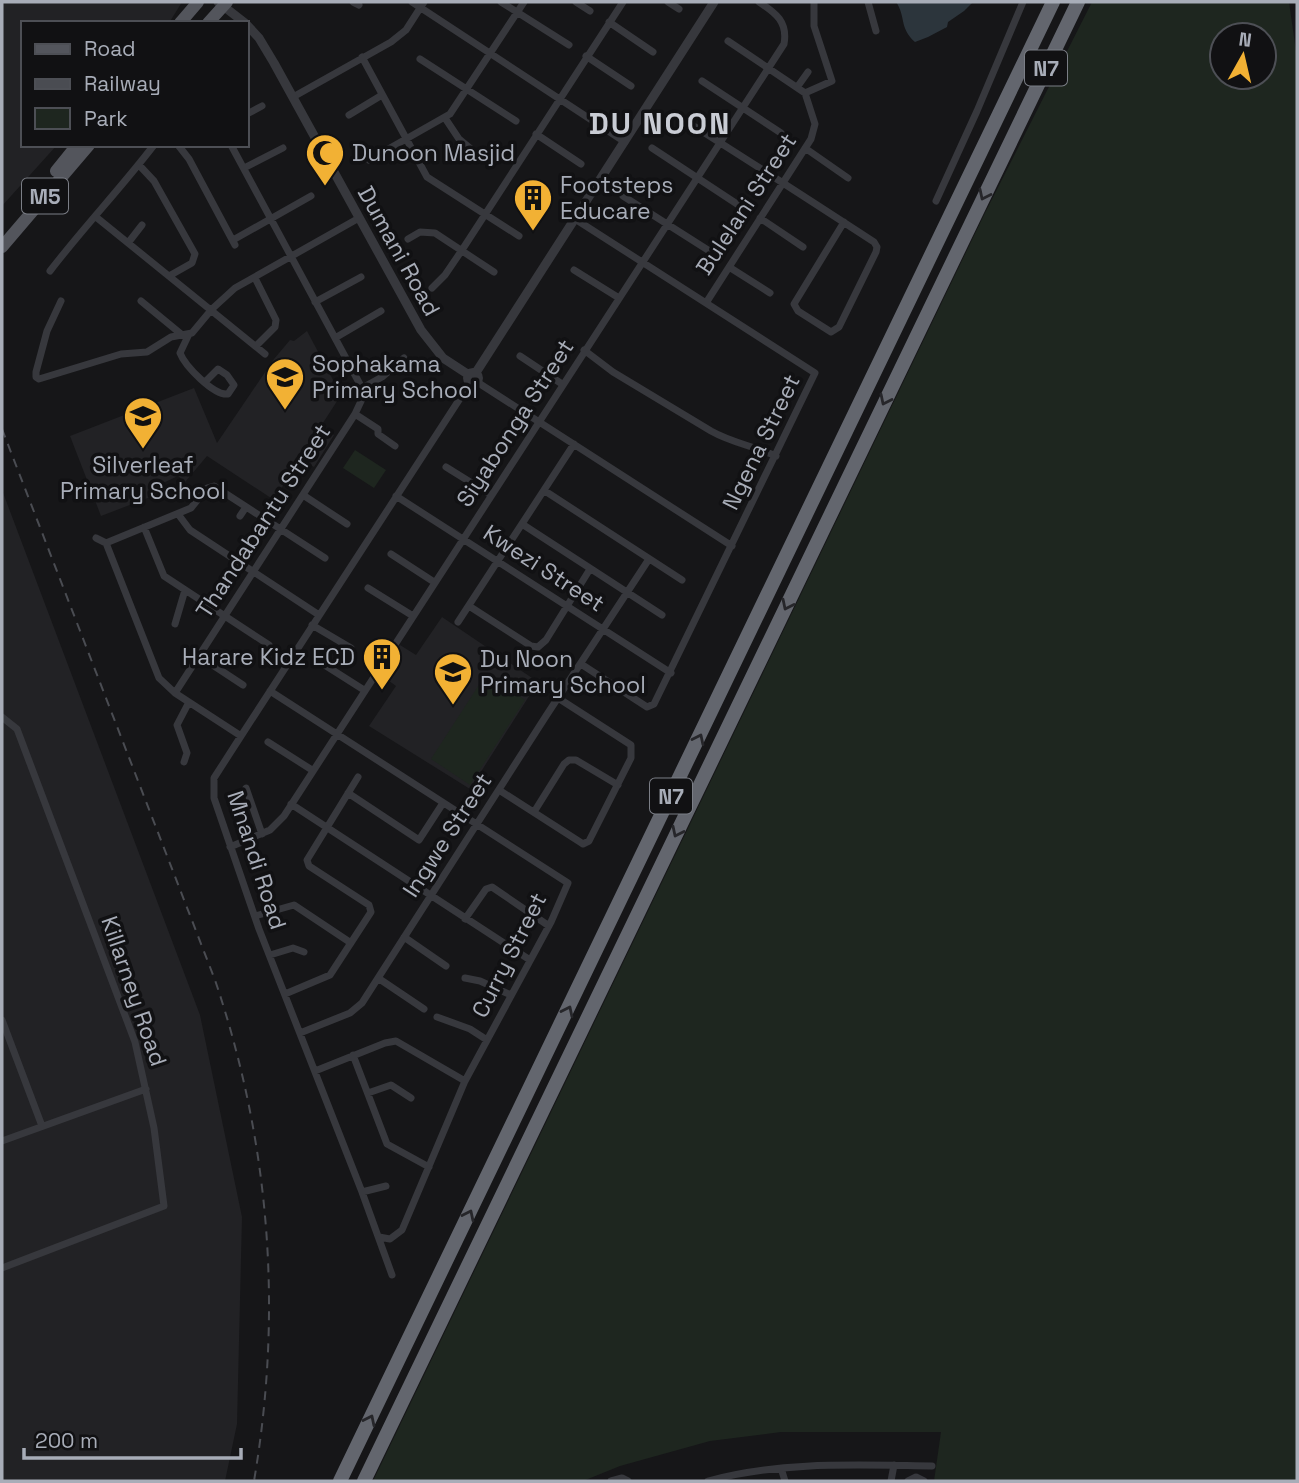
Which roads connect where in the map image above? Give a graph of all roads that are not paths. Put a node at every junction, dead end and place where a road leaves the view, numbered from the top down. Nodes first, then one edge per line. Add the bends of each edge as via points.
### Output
1 (198, 2) edge
2 (412, 2) edge
3 (502, 2) edge
4 (524, 2) edge
5 (576, 2) edge
6 (623, 2) edge
7 (668, 2) edge
8 (714, 2) edge
9 (759, 2) edge
10 (814, 2) edge
11 (868, 2) edge
12 (1023, 2) edge
13 (1043, 2) edge
14 (1053, 2) edge
15 (1078, 2) edge
16 (1085, 2) edge
17 (223, 3) edge
18 (422, 4) edge
19 (679, 9) dead end
20 (590, 11) dead end
21 (517, 12) junction
22 (182, 21) edge
23 (210, 21) edge
24 (243, 21) edge
25 (609, 22) junction
26 (248, 26) edge
27 (876, 31) dead end
28 (728, 41) dead end
29 (569, 45) dead end
30 (491, 52) junction
31 (653, 52) dead end
32 (586, 56) junction
33 (362, 57) junction
34 (420, 59) dead end
35 (1021, 66) junction
36 (768, 67) junction
37 (808, 72) dead end
38 (702, 81) dead end
39 (631, 86) dead end
40 (798, 86) junction
41 (468, 89) junction
42 (805, 93) junction
43 (382, 95) junction
44 (293, 97) junction
45 (559, 99) junction
46 (262, 106) dead end
47 (741, 108) junction
48 (248, 113) edge
49 (676, 114) dead end
50 (349, 115) dead end
51 (445, 118) junction
52 (516, 121) dead end
53 (781, 133) dead end
54 (536, 134) junction
55 (1014, 134) junction
56 (406, 140) junction
57 (625, 142) junction
58 (720, 142) junction
59 (75, 147) edge
60 (87, 147) edge
61 (153, 147) edge
62 (180, 147) edge
63 (232, 147) edge
64 (283, 148) dead end
65 (652, 148) dead end
66 (805, 148) junction
67 (483, 159) dead end
68 (369, 160) dead end
69 (581, 164) dead end
70 (139, 165) junction
71 (244, 168) junction
72 (697, 177) junction
73 (848, 177) dead end
74 (783, 183) junction
75 (310, 196) dead end
76 (623, 196) dead end
77 (936, 201) dead end
78 (740, 206) dead end
79 (484, 215) junction
80 (96, 216) junction
81 (359, 218) junction
82 (760, 218) junction
83 (575, 219) junction
84 (270, 220) junction
85 (844, 222) junction
86 (667, 224) junction
87 (142, 225) dead end
88 (2, 235) edge
89 (519, 236) dead end
90 (408, 239) dead end
91 (128, 243) junction
92 (2, 247) edge
93 (803, 247) dead end
94 (462, 250) junction
95 (711, 253) dead end
96 (290, 257) junction
97 (642, 262) junction
98 (729, 267) junction
99 (574, 270) dead end
100 (50, 271) dead end
101 (494, 272) dead end
102 (169, 276) junction
103 (361, 277) dead end
104 (255, 278) junction
105 (432, 288) dead end
106 (770, 293) dead end
107 (619, 298) junction
108 (61, 301) dead end
109 (141, 301) dead end
110 (315, 302) junction
111 (706, 303) junction
112 (212, 309) junction
113 (381, 311) dead end
114 (188, 333) junction
115 (335, 338) junction
116 (256, 346) junction
117 (584, 350) junction
118 (265, 354) dead end
119 (520, 356) dead end
120 (404, 358) dead end
121 (473, 378) junction
122 (205, 382) dead end
123 (562, 384) junction
124 (362, 388) junction
125 (355, 414) junction
126 (538, 421) junction
127 (574, 444) junction
128 (395, 446) dead end
129 (776, 456) junction
130 (446, 467) dead end
131 (545, 491) junction
132 (303, 495) junction
133 (491, 495) junction
134 (396, 496) junction
135 (246, 507) junction
136 (178, 514) junction
137 (240, 516) dead end
138 (347, 524) dead end
139 (522, 524) junction
140 (144, 527) junction
141 (281, 529) junction
142 (96, 538) dead end
143 (464, 539) junction
144 (106, 543) junction
145 (732, 546) junction
146 (391, 554) dead end
147 (325, 558) dead end
148 (649, 559) junction
149 (497, 561) junction
150 (590, 569) junction
151 (254, 572) junction
152 (682, 580) dead end
153 (435, 582) junction
154 (368, 588) dead end
155 (185, 590) junction
156 (627, 593) junction
157 (469, 606) junction
158 (567, 607) junction
159 (319, 615) junction
160 (662, 615) dead end
161 (226, 616) junction
162 (413, 616) junction
163 (510, 619) dead end
164 (458, 622) dead end
165 (175, 624) dead end
166 (312, 625) junction
167 (504, 628) junction
168 (603, 630) junction
169 (269, 645) dead end
170 (538, 647) junction
171 (351, 648) dead end
172 (199, 656) junction
173 (540, 656) dead end
174 (323, 664) dead end
175 (581, 664) junction
176 (671, 673) junction
177 (243, 685) dead end
178 (364, 690) junction
179 (270, 691) junction
180 (175, 693) junction
181 (558, 698) junction
182 (189, 702) junction
183 (2, 716) edge
184 (336, 734) junction
185 (241, 736) junction
186 (268, 742) dead end
187 (184, 762) dead end
188 (312, 770) junction
189 (358, 777) dead end
190 (618, 786) junction
191 (246, 788) dead end
192 (499, 790) junction
193 (348, 793) junction
194 (443, 803) junction
195 (291, 804) junction
196 (534, 812) junction
197 (476, 824) junction
198 (325, 828) junction
199 (262, 834) junction
200 (418, 840) junction
201 (230, 847) junction
202 (419, 850) dead end
203 (432, 896) junction
204 (255, 916) junction
205 (465, 919) junction
206 (549, 926) junction
207 (404, 937) junction
208 (351, 943) junction
209 (304, 952) dead end
210 (270, 955) junction
211 (530, 960) junction
212 (446, 966) dead end
213 (378, 978) junction
214 (465, 978) dead end
215 (285, 994) junction
216 (511, 995) junction
217 (424, 1009) dead end
218 (437, 1017) dead end
219 (2, 1020) edge
220 (300, 1032) junction
221 (487, 1040) junction
222 (353, 1055) junction
223 (315, 1071) junction
224 (465, 1082) junction
225 (146, 1089) junction
226 (368, 1093) junction
227 (411, 1098) dead end
228 (43, 1126) junction
229 (2, 1142) edge
230 (429, 1167) junction
231 (386, 1186) dead end
232 (362, 1192) junction
233 (379, 1237) junction
234 (2, 1268) edge
235 (392, 1275) dead end
236 (894, 1465) junction
237 (932, 1466) dead end
238 (781, 1468) junction
239 (739, 1477) edge
240 (340, 1481) edge
241 (364, 1481) edge
242 (611, 1481) edge
243 (628, 1481) edge
244 (708, 1481) edge
245 (785, 1481) edge
246 (891, 1481) edge
247 (908, 1481) edge
248 (924, 1481) edge

1 - 22 main road
2 - 18 street
3 - 21 street
4 - 21 street
5 - 20 street
6 - 25 street
7 - 19 street
8 - 57 street
9 - 36 street, Siyabonga Street via 778,15 785,33 784,44
10 - 42 street via 817,35 832,79
11 - 27 street
12 - 77 street
13 - 35 highway
14 - 35 highway, N7
15 - 55 highway, N7
16 - 55 highway via 1023,129
17 - 23 main road
17 - 24 street, Dumani Road
18 - 30 street
18 - 33 street via 399,36
21 - 29 street
21 - 30 street
25 - 31 street
25 - 32 street
26 - 44 street, Dumani Road
28 - 36 street, Bulelani Street
30 - 41 street
30 - 45 street
32 - 39 street
32 - 45 street
33 - 43 street
33 - 44 street
34 - 41 street
240 -> 35 highway, N7
36 - 40 street, Bulelani Street
36 - 47 street, Siyabonga Street
37 - 40 street
38 - 47 street
40 - 42 street, Bulelani Street
41 - 51 street
41 - 52 street
42 - 66 street, Bulelani Street via 815,127
43 - 50 street
43 - 56 street
44 - 81 street, Dumani Road
45 - 54 street
45 - 57 street
46 - 48 street
47 - 53 street
47 - 58 street, Siyabonga Street
49 - 58 street
51 - 56 street
51 - 67 street via 459,139
54 - 69 street
54 - 79 street
55 -> 241 highway, N7
56 - 68 street
56 - 79 street via 428,177
57 - 83 street
58 - 72 street, Siyabonga Street
58 - 74 street
59 - 88 main road, M5
60 - 92 main road, M5
61 - 70 street
62 - 84 street via 234,242
63 - 71 street
64 - 71 street
65 - 72 street
66 - 73 street
66 - 74 street, Bulelani Street
70 - 80 street
70 - 102 street via 154,181 195,254 192,263
71 - 84 street
72 - 78 street
72 - 86 street, Siyabonga Street
74 - 82 street, Bulelani Street
74 - 85 street
75 - 84 street
76 - 86 street
79 - 89 street
79 - 94 street
80 - 91 street
80 - 100 street
81 - 96 street
81 - 121 street, Dumani Road via 421,330 443,358
82 - 93 street
82 - 98 street, Bulelani Street
83 - 97 street, Ngena Street
83 - 121 street
84 - 96 street
85 - 85 street via 794,306 834,332 877,250 874,242
86 - 95 street
86 - 97 street, Siyabonga Street
87 - 91 street
90 - 94 street via 429,232
91 - 102 street
94 - 101 street
94 - 105 street
96 - 104 street
96 - 110 street
97 - 107 street, Siyabonga Street
97 - 111 street, Ngena Street
98 - 106 street
98 - 111 street, Bulelani Street
99 - 107 street
102 - 112 street
103 - 110 street
104 - 112 street via 235,288
104 - 116 street via 276,320
107 - 117 street, Siyabonga Street
108 - 114 street via 47,331 38,379 121,354 147,352 171,337
109 - 114 street
110 - 115 street
111 - 129 street, Ngena Street via 815,373
112 - 114 street
112 - 116 street
113 - 115 street
114 - 122 street via 180,355
115 - 124 street
116 - 118 street
117 - 123 street, Siyabonga Street
117 - 129 street via 711,432
119 - 123 street
120 - 124 street
121 - 126 street, Dumani Road
121 - 134 street, Mnandi Road
123 - 126 street, Siyabonga Street
124 - 125 street, Thandabantu Street
125 - 128 street
125 - 132 street, Thandabantu Street
126 - 127 street, Dumani Road
126 - 133 street, Siyabonga Street
127 - 131 street
127 - 145 street, Dumani Road
129 - 145 street, Ngena Street
130 - 133 street
131 - 139 street
131 - 148 street
132 - 138 street
132 - 141 street, Thandabantu Street
133 - 143 street, Siyabonga Street
134 - 143 street, Kwezi Street
134 - 159 street, Mnandi Road
135 - 136 street via 218,487 210,487 191,508
135 - 137 street
135 - 141 street
136 - 140 street
136 - 151 street via 190,530
139 - 149 street
139 - 150 street
140 - 144 street
140 - 155 street via 161,571
141 - 147 street
141 - 151 street, Thandabantu Street
142 - 144 street
143 - 149 street, Kwezi Street
143 - 153 street, Siyabonga Street
144 - 180 street via 157,673
145 - 176 street, Ngena Street
146 - 153 street
148 - 152 street
148 - 156 street, Ingwe Street
149 - 157 street
149 - 158 street, Kwezi Street
150 - 156 street
150 - 158 street
151 - 159 street
151 - 161 street, Thandabantu Street
153 - 162 street, Siyabonga Street
154 - 162 street
155 - 161 street
155 - 165 street
156 - 160 street
156 - 168 street, Ingwe Street
157 - 164 street
157 - 167 street
158 - 168 street, Kwezi Street
158 - 170 street
159 - 166 street, Mnandi Road
161 - 169 street
161 - 172 street, Thandabantu Street
162 - 178 street, Siyabonga Street
163 - 167 street
166 - 171 street
166 - 179 street, Mnandi Road
167 - 170 street
168 - 175 street, Ingwe Street
168 - 176 street, Kwezi Street
170 - 173 street
172 - 177 street
172 - 180 street, Thandabantu Street
174 - 178 street
175 - 176 street, Ngena Street via 647,708 657,701
175 - 181 street, Ingwe Street
178 - 184 street, Siyabonga Street
179 - 184 street, Curry Street
179 - 185 street, Mnandi Road
180 - 182 street
181 - 190 street via 631,745 632,754
181 - 192 street, Ingwe Street
182 - 185 street
182 - 187 street via 177,725 187,753
183 - 225 street, Killarney Road via 17,729 127,1016
184 - 188 street, Siyabonga Street
184 - 194 street, Curry Street
185 - 201 street, Mnandi Road via 213,782
186 - 188 street
188 - 195 street, Siyabonga Street
189 - 193 street
190 - 196 street via 569,760
190 - 196 street via 587,843
191 - 199 street
192 - 196 street
192 - 197 street, Ingwe Street
193 - 198 street
193 - 200 street
194 - 197 street, Curry Street
194 - 200 street
195 - 198 street
195 - 199 street, Siyabonga Street via 278,824
197 - 203 street, Ingwe Street
197 - 206 street, Curry Street via 568,883
198 - 203 street
198 - 208 street via 307,863 371,909
199 - 201 street, Siyabonga Street
200 - 202 street
201 - 204 street, Mnandi Road
203 - 205 street
203 - 207 street, Ingwe Street
204 - 208 street via 294,905
204 - 210 street, Mnandi Road
205 - 206 street via 492,887
205 - 211 street
206 - 211 street, Curry Street
207 - 212 street
207 - 213 street, Ingwe Street
208 - 215 street via 328,976
209 - 210 street via 293,947
210 - 215 street, Mnandi Road
211 - 216 street, Curry Street
213 - 217 street
213 - 220 street, Ingwe Street via 355,1010
214 - 216 street
215 - 220 street, Mnandi Road
216 - 221 street, Curry Street
218 - 221 street
219 - 228 street
220 - 223 street, Mnandi Road
221 - 224 street, Curry Street
222 - 223 street
222 - 224 street via 396,1041
222 - 226 street
223 - 232 street, Mnandi Road
224 - 230 street, Curry Street
225 - 228 street
225 - 234 street, Killarney Road via 164,1206
226 - 227 street via 391,1086
226 - 230 street via 387,1144
228 - 229 street
230 - 233 street, Curry Street via 402,1230 390,1239
231 - 232 street
232 - 233 street, Mnandi Road
233 - 235 street, Mnandi Road
236 - 237 street
236 - 238 street
236 - 246 street
238 - 239 street
238 - 245 street
239 - 244 street
242 - 243 street
247 - 248 street via 916,1477

